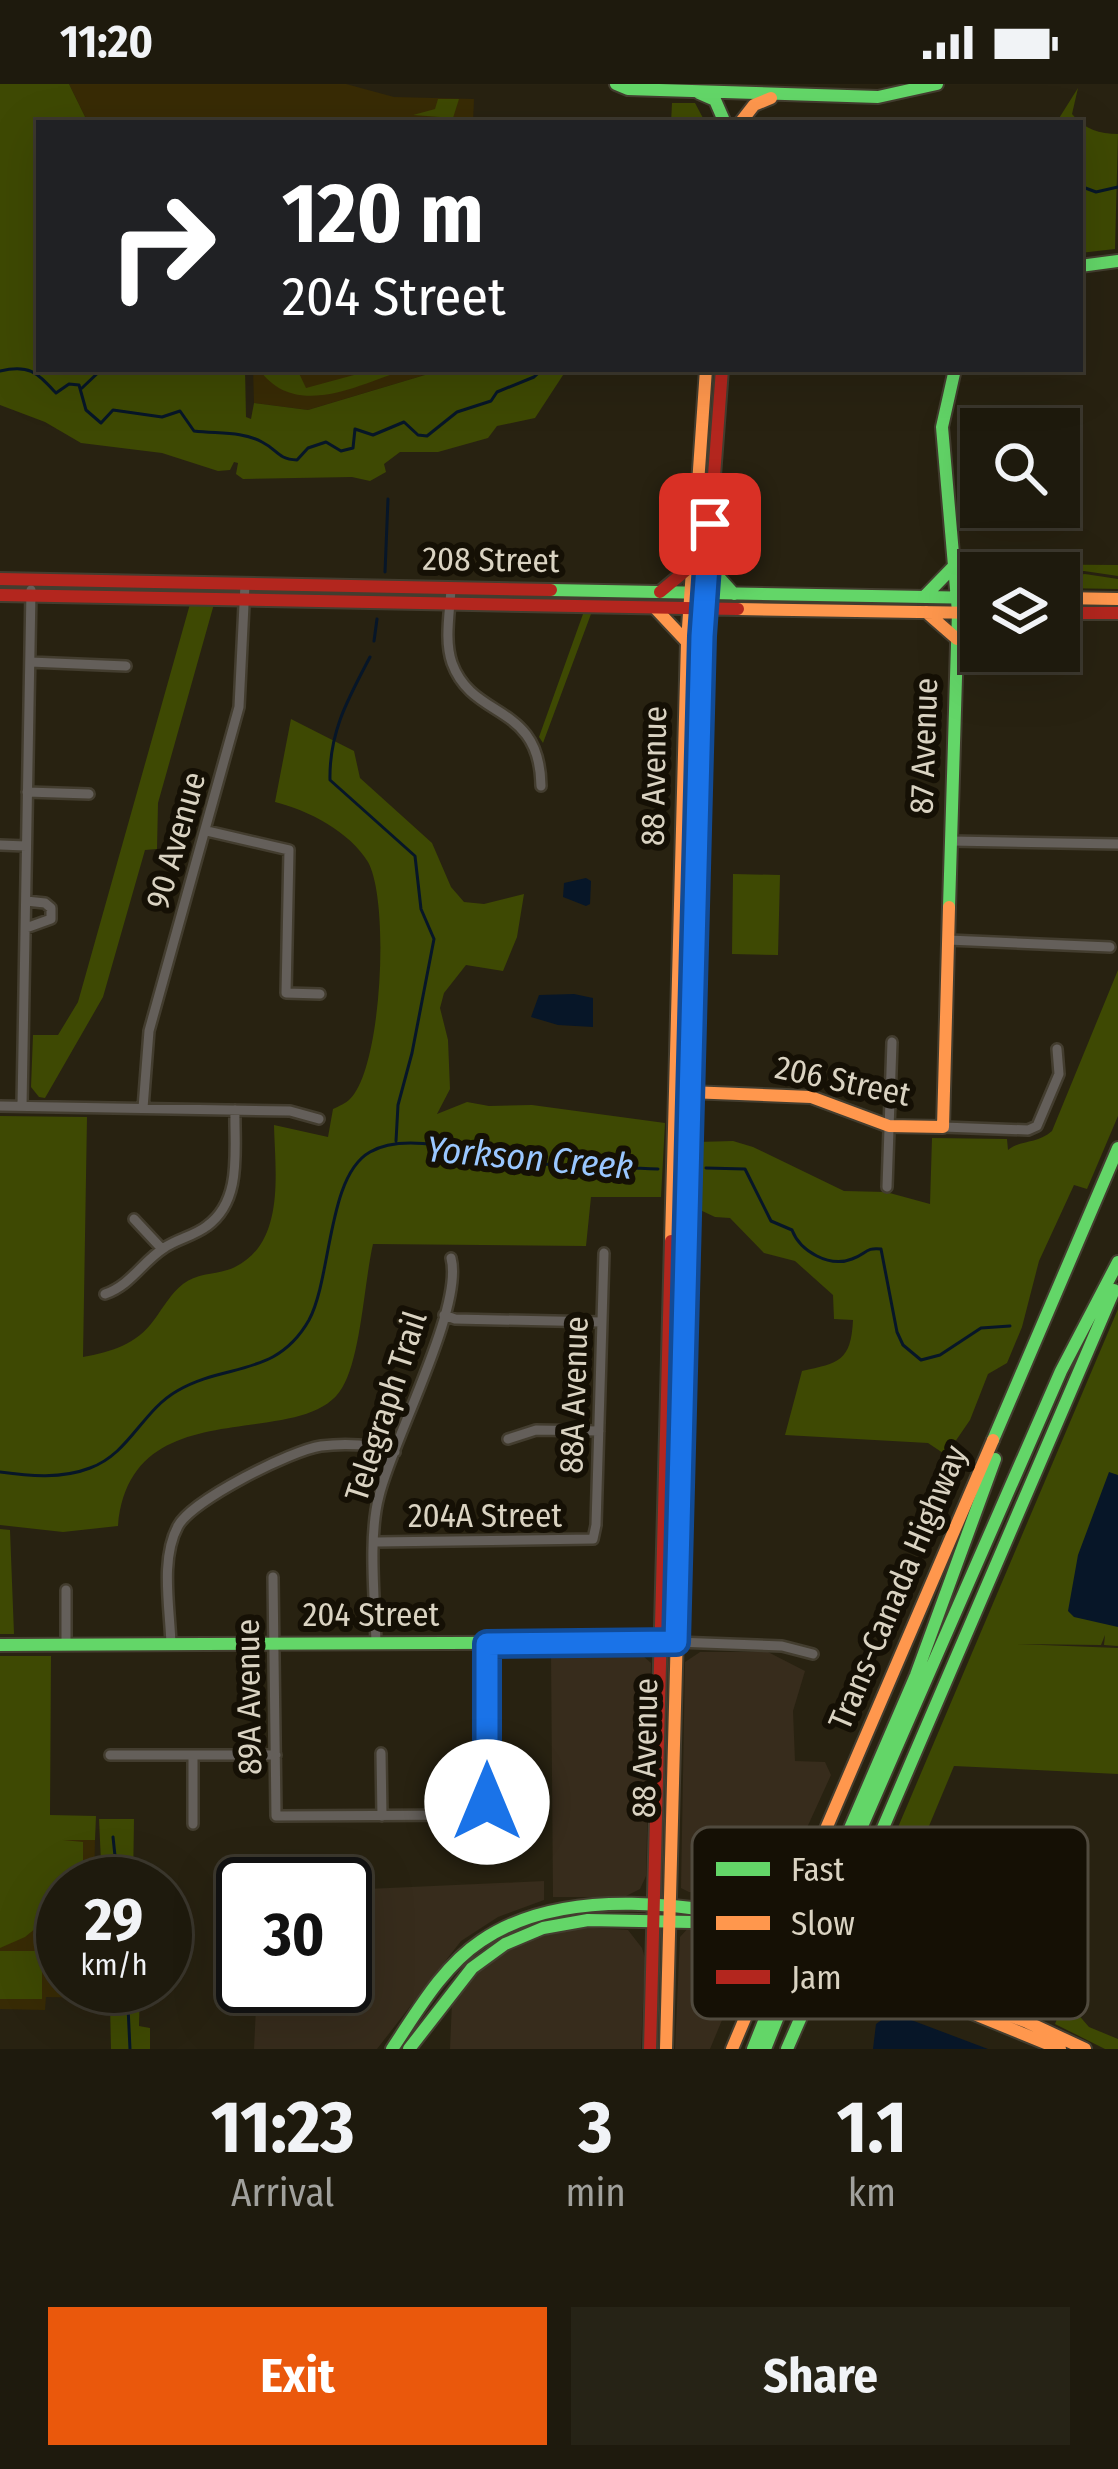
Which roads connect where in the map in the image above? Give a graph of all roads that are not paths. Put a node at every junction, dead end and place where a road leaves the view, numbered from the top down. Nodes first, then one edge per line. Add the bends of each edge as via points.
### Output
1 (616, 84) edge
2 (937, 84) edge
3 (736, 88) edge
4 (692, 90) junction
5 (778, 96) junction
6 (725, 120) edge
7 (727, 120) edge
8 (740, 120) edge
9 (742, 120) edge
10 (1118, 261) edge
11 (1083, 266) edge
12 (706, 372) edge
13 (722, 372) edge
14 (954, 372) edge
15 (956, 564) junction
16 (698, 565) junction
17 (960, 569) edge
18 (0, 579) edge
19 (31, 588) junction
20 (245, 591) junction
21 (0, 595) edge
22 (451, 596) junction
23 (1080, 598) edge
24 (1118, 599) edge
25 (657, 600) junction
26 (696, 601) junction
27 (732, 602) junction
28 (925, 604) junction
29 (958, 605) junction
30 (1080, 613) edge
31 (1118, 614) edge
32 (960, 637) edge
33 (694, 639) junction
34 (957, 640) junction
35 (30, 662) junction
36 (126, 666) dead end
37 (541, 786) dead end
38 (28, 792) junction
39 (88, 794) dead end
40 (207, 831) junction
41 (951, 842) junction
42 (1118, 844) edge
43 (0, 845) edge
44 (26, 846) junction
45 (26, 901) junction
46 (26, 928) junction
47 (948, 940) junction
48 (1110, 947) dead end
49 (679, 952) junction
50 (320, 994) dead end
51 (693, 1032) junction
52 (892, 1042) dead end
53 (1058, 1049) dead end
54 (684, 1092) junction
55 (0, 1106) edge
56 (22, 1106) junction
57 (143, 1108) junction
58 (235, 1110) junction
59 (320, 1119) dead end
60 (890, 1126) junction
61 (943, 1126) junction
62 (1118, 1148) edge
63 (887, 1187) dead end
64 (134, 1219) dead end
65 (162, 1249) junction
66 (604, 1253) dead end
67 (451, 1258) dead end
68 (1118, 1262) edge
69 (1118, 1280) edge
70 (105, 1294) dead end
71 (444, 1315) junction
72 (1047, 1315) junction
73 (602, 1322) junction
74 (598, 1431) junction
75 (508, 1438) dead end
76 (394, 1452) junction
77 (592, 1539) joint
78 (376, 1541) junction
79 (272, 1577) dead end
80 (66, 1591) dead end
81 (669, 1642) junction
82 (376, 1644) junction
83 (487, 1644) junction
84 (0, 1645) edge
85 (66, 1645) junction
86 (170, 1645) junction
87 (275, 1645) junction
88 (813, 1654) dead end
89 (381, 1754) dead end
90 (110, 1755) dead end
91 (193, 1755) junction
92 (276, 1755) junction
93 (382, 1816) junction
94 (193, 1824) dead end
95 (827, 1827) edge
96 (850, 1827) edge
97 (862, 1827) edge
98 (883, 1827) edge
99 (692, 1912) edge
100 (662, 1915) junction
101 (745, 2019) edge
102 (764, 2019) edge
103 (777, 2019) edge
104 (800, 2019) edge
105 (987, 2019) edge
106 (1019, 2019) edge
107 (392, 2049) edge
108 (410, 2049) edge
109 (650, 2049) edge
110 (666, 2049) edge
111 (732, 2049) edge
112 (753, 2049) edge
113 (765, 2049) edge
114 (787, 2049) edge
115 (1060, 2049) edge
116 (1085, 2049) edge

1 - 4 main road
2 - 5 main road via 878,97
3 - 4 main road
3 - 5 main road
3 - 7 main road
3 - 8 main road
4 - 6 main road via 715,100
5 - 9 main road
10 - 11 main road
12 - 16 main road, 88 Avenue
13 - 16 main road, 88 Avenue
14 - 15 main road, 87 Avenue via 942,427
15 - 17 main road
15 - 28 main road
15 - 29 main road, 87 Avenue
16 - 25 main road
16 - 26 main road, 88 Avenue
16 - 27 main road
18 - 19 main road, 208 Street
19 - 20 main road, 208 Street
19 - 21 main road, 208 Street
19 - 35 street
20 - 22 main road, 208 Street
20 - 40 street, 90 Avenue via 241,693
22 - 25 main road, 208 Street
22 - 37 street via 454,669 526,731 538,751
23 - 24 main road
25 - 26 main road, 208 Street
25 - 33 main road
26 - 27 main road, 208 Street
26 - 33 main road, 88 Avenue
27 - 28 main road, 208 Street
27 - 33 main road
28 - 29 main road, 208 Street
28 - 34 main road
29 - 34 main road, 87 Avenue
30 - 31 main road
32 - 34 main road
33 - 49 main road, 88 Avenue
33 - 51 main road, 88 Avenue
34 - 41 main road, 87 Avenue
35 - 36 street
35 - 38 street
38 - 39 street
38 - 44 street
40 - 50 street via 289,850 286,993
40 - 57 street, 90 Avenue via 147,1040
41 - 42 street
41 - 47 main road, 87 Avenue
43 - 44 street
44 - 45 street
45 - 46 street
45 - 46 street via 45,903 51,919
46 - 56 street
47 - 48 street
47 - 61 main road, 87 Avenue
49 - 51 main road via 687,960
49 - 54 main road, 88 Avenue
51 - 54 main road, 88 Avenue
52 - 60 street
53 - 61 street, 206 Street via 1059,1074 1043,1118 1028,1130
54 - 60 main road, 206 Street via 811,1097
54 - 81 main road, 88 Avenue
55 - 56 street
56 - 57 street
57 - 58 street
58 - 59 street
58 - 65 street via 226,1206 208,1226
60 - 61 main road, 206 Street
60 - 63 street
62 - 72 main road, Trans-Canada Highway
64 - 65 street
65 - 70 street via 122,1289
66 - 73 street, 88A Avenue
67 - 71 street, Telegraph Trail
68 - 97 main road via 1061,1371
69 - 98 main road, bridge
71 - 73 street
71 - 76 street, Telegraph Trail
72 - 95 main road, Trans-Canada Highway, bridge
72 - 96 main road via 916,1675
73 - 74 street, 88A Avenue
74 - 75 street
74 - 77 street, 88A Avenue
76 - 78 street, Telegraph Trail via 378,1497
76 - 86 street via 308,1450 192,1508 169,1553
77 - 78 street, 204A Street
78 - 82 street, Telegraph Trail
79 - 87 street, 89A Avenue
80 - 85 street
81 - 83 main road, 204 Street
81 - 88 street, 204 Street
81 - 100 main road, 88 Avenue
82 - 83 main road, 204 Street
82 - 87 main road, 204 Street
83 - 93 street via 484,1812
84 - 85 main road, 204 Street
85 - 86 main road, 204 Street
86 - 87 main road, 204 Street
87 - 92 street, 89A Avenue
89 - 93 street
90 - 91 street
91 - 92 street
91 - 94 street
92 - 93 street, 89A Avenue via 276,1816
99 - 100 main road
100 - 107 main road via 553,1911 497,1930 454,1965
100 - 108 main road via 572,1921 516,1938 472,1968
100 - 109 main road, 88 Avenue
100 - 110 main road, 88 Avenue
101 - 111 main road, Trans-Canada Highway, bridge
102 - 112 main road
103 - 113 main road
104 - 114 main road, bridge
105 - 115 main road
106 - 116 main road

